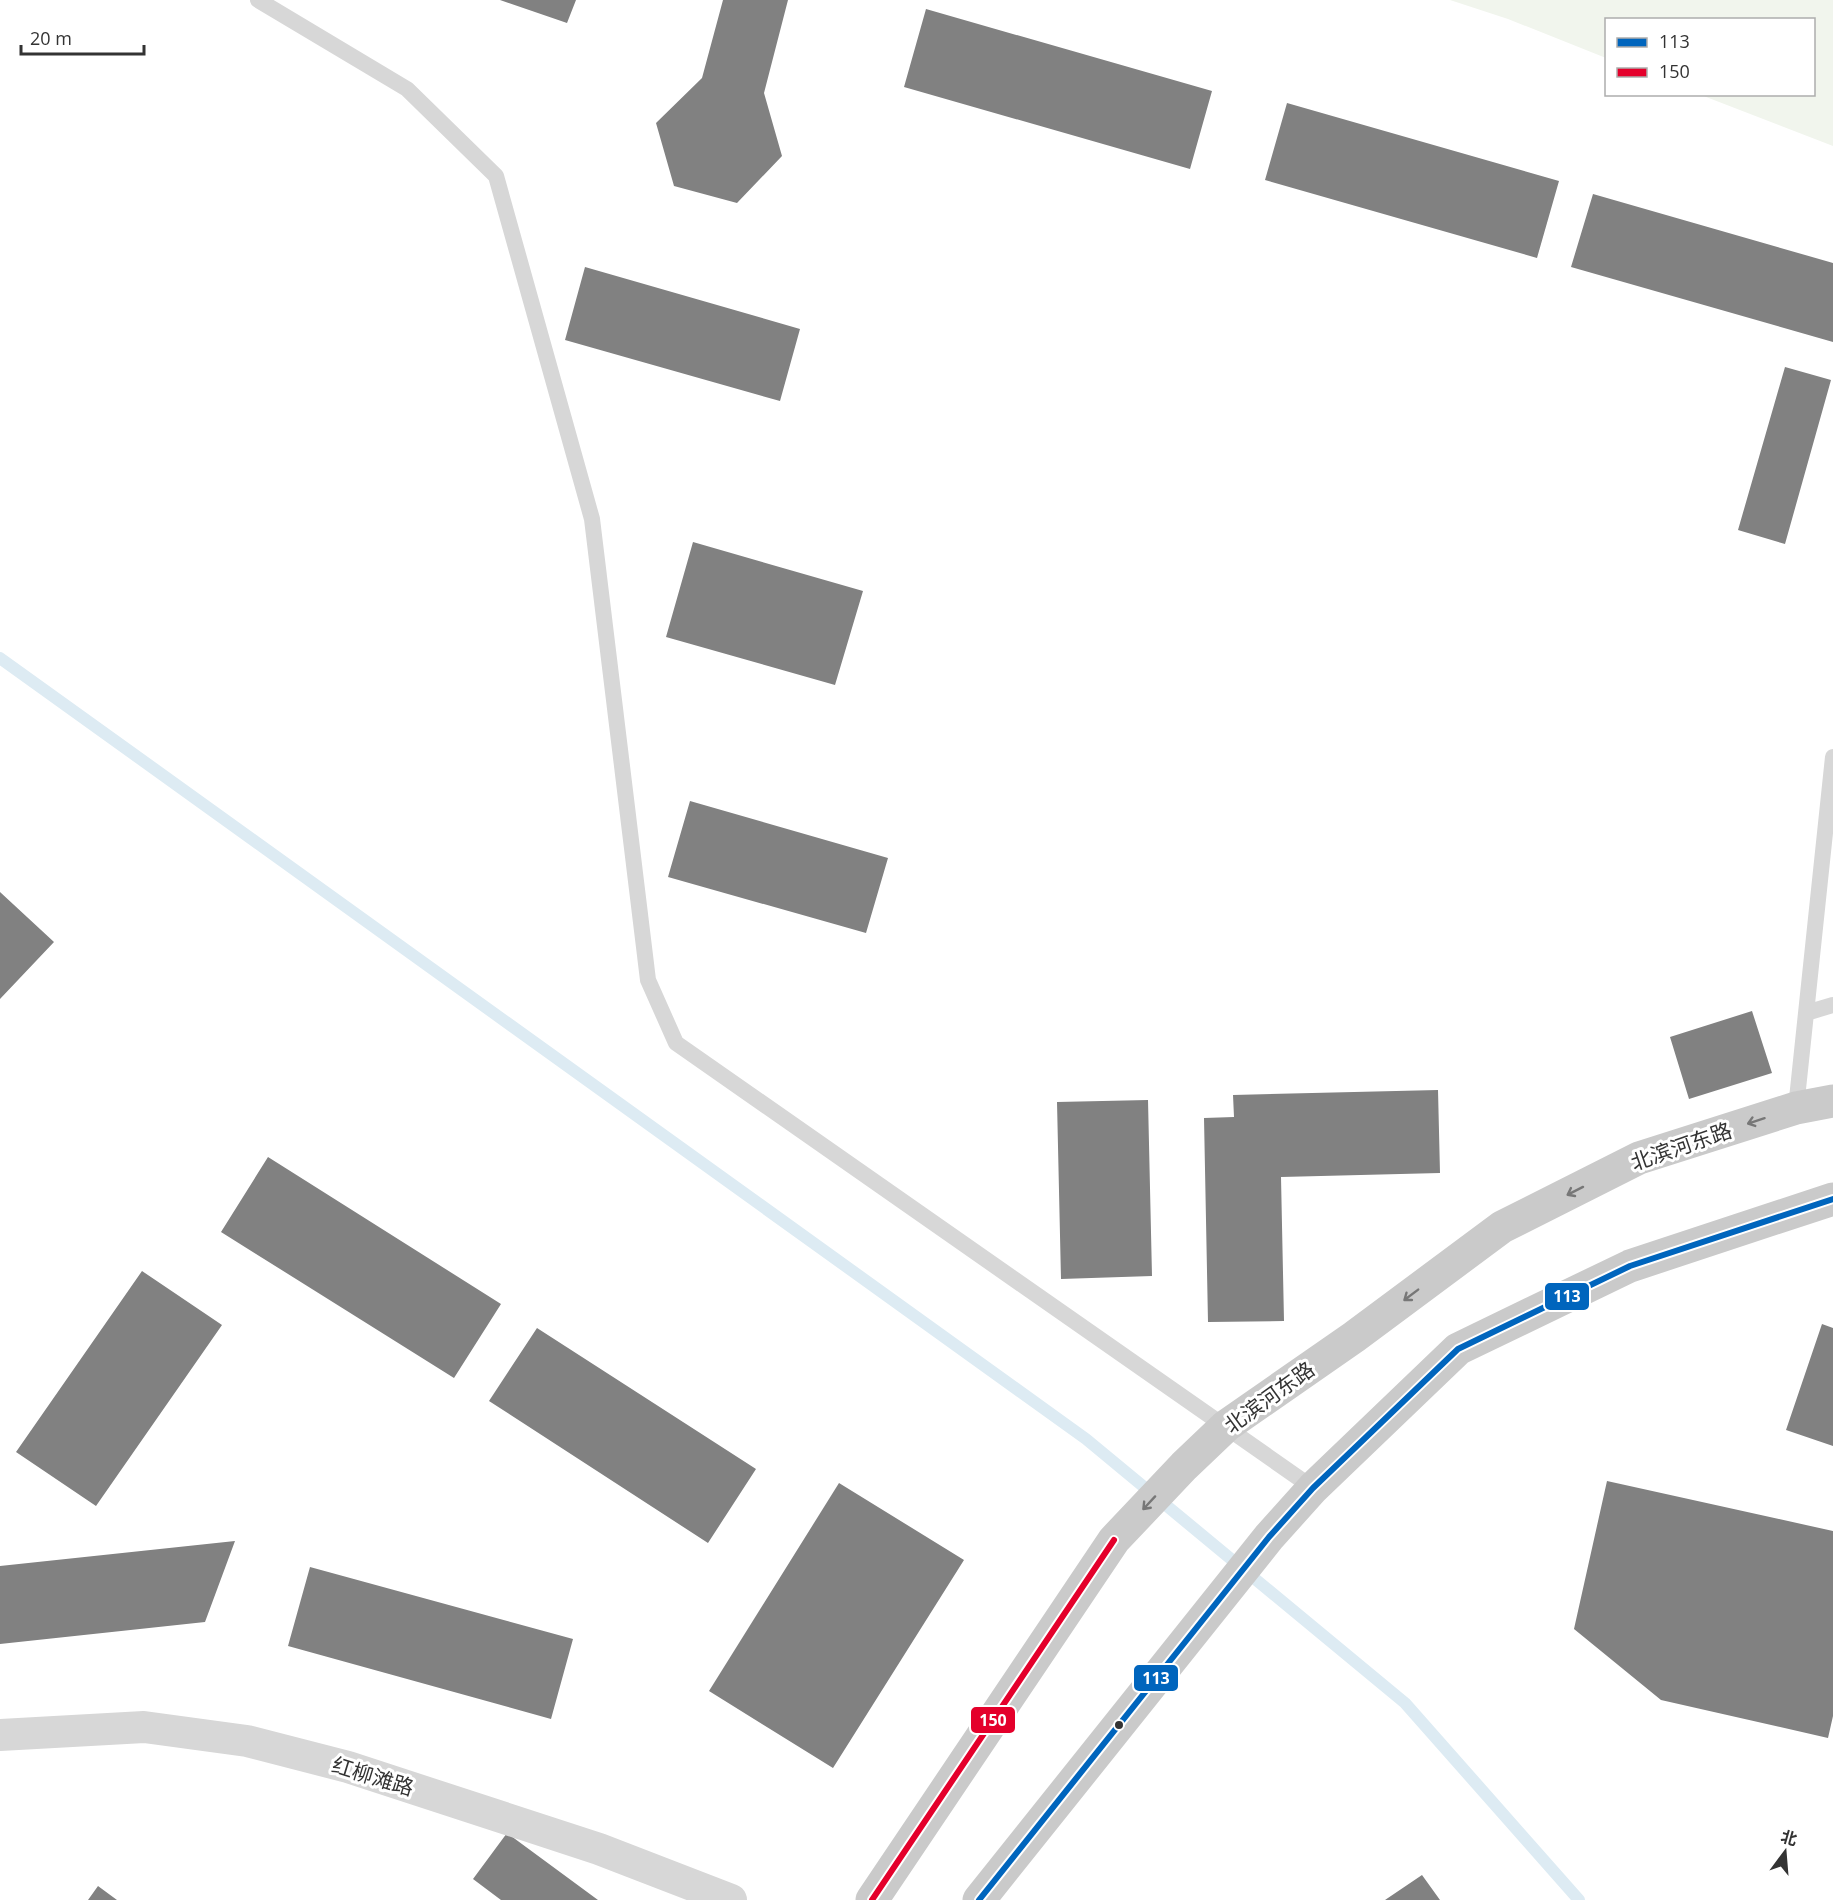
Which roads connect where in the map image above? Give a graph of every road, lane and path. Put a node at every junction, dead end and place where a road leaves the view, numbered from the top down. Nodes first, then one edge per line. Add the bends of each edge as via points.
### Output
1 (258, 0) edge
2 (1833, 757) edge
3 (1833, 1005) edge
4 (1806, 1013) junction
5 (1833, 1101) edge
6 (1796, 1108) junction
7 (1833, 1199) edge
8 (1226, 1426) junction
9 (1313, 1488) junction
10 (0, 1735) edge
11 (731, 1900) edge
12 (872, 1900) edge
13 (979, 1900) edge

1 - 8 lane via 407,88 496,176 592,519 648,980 676,1043
2 - 4 lane
3 - 4 lane
4 - 6 lane
5 - 6 main road, 北滨河东路
6 -> 8 main road, 北滨河东路 via 1640,1158 1502,1227
7 - 9 main road via 1630,1266 1458,1349
8 - 9 lane
8 -> 12 main road, 北滨河东路 via 1114,1540
9 - 13 main road via 1202,1618
10 - 11 street, 红柳滩路 via 144,1727 247,1741 348,1767 599,1849

